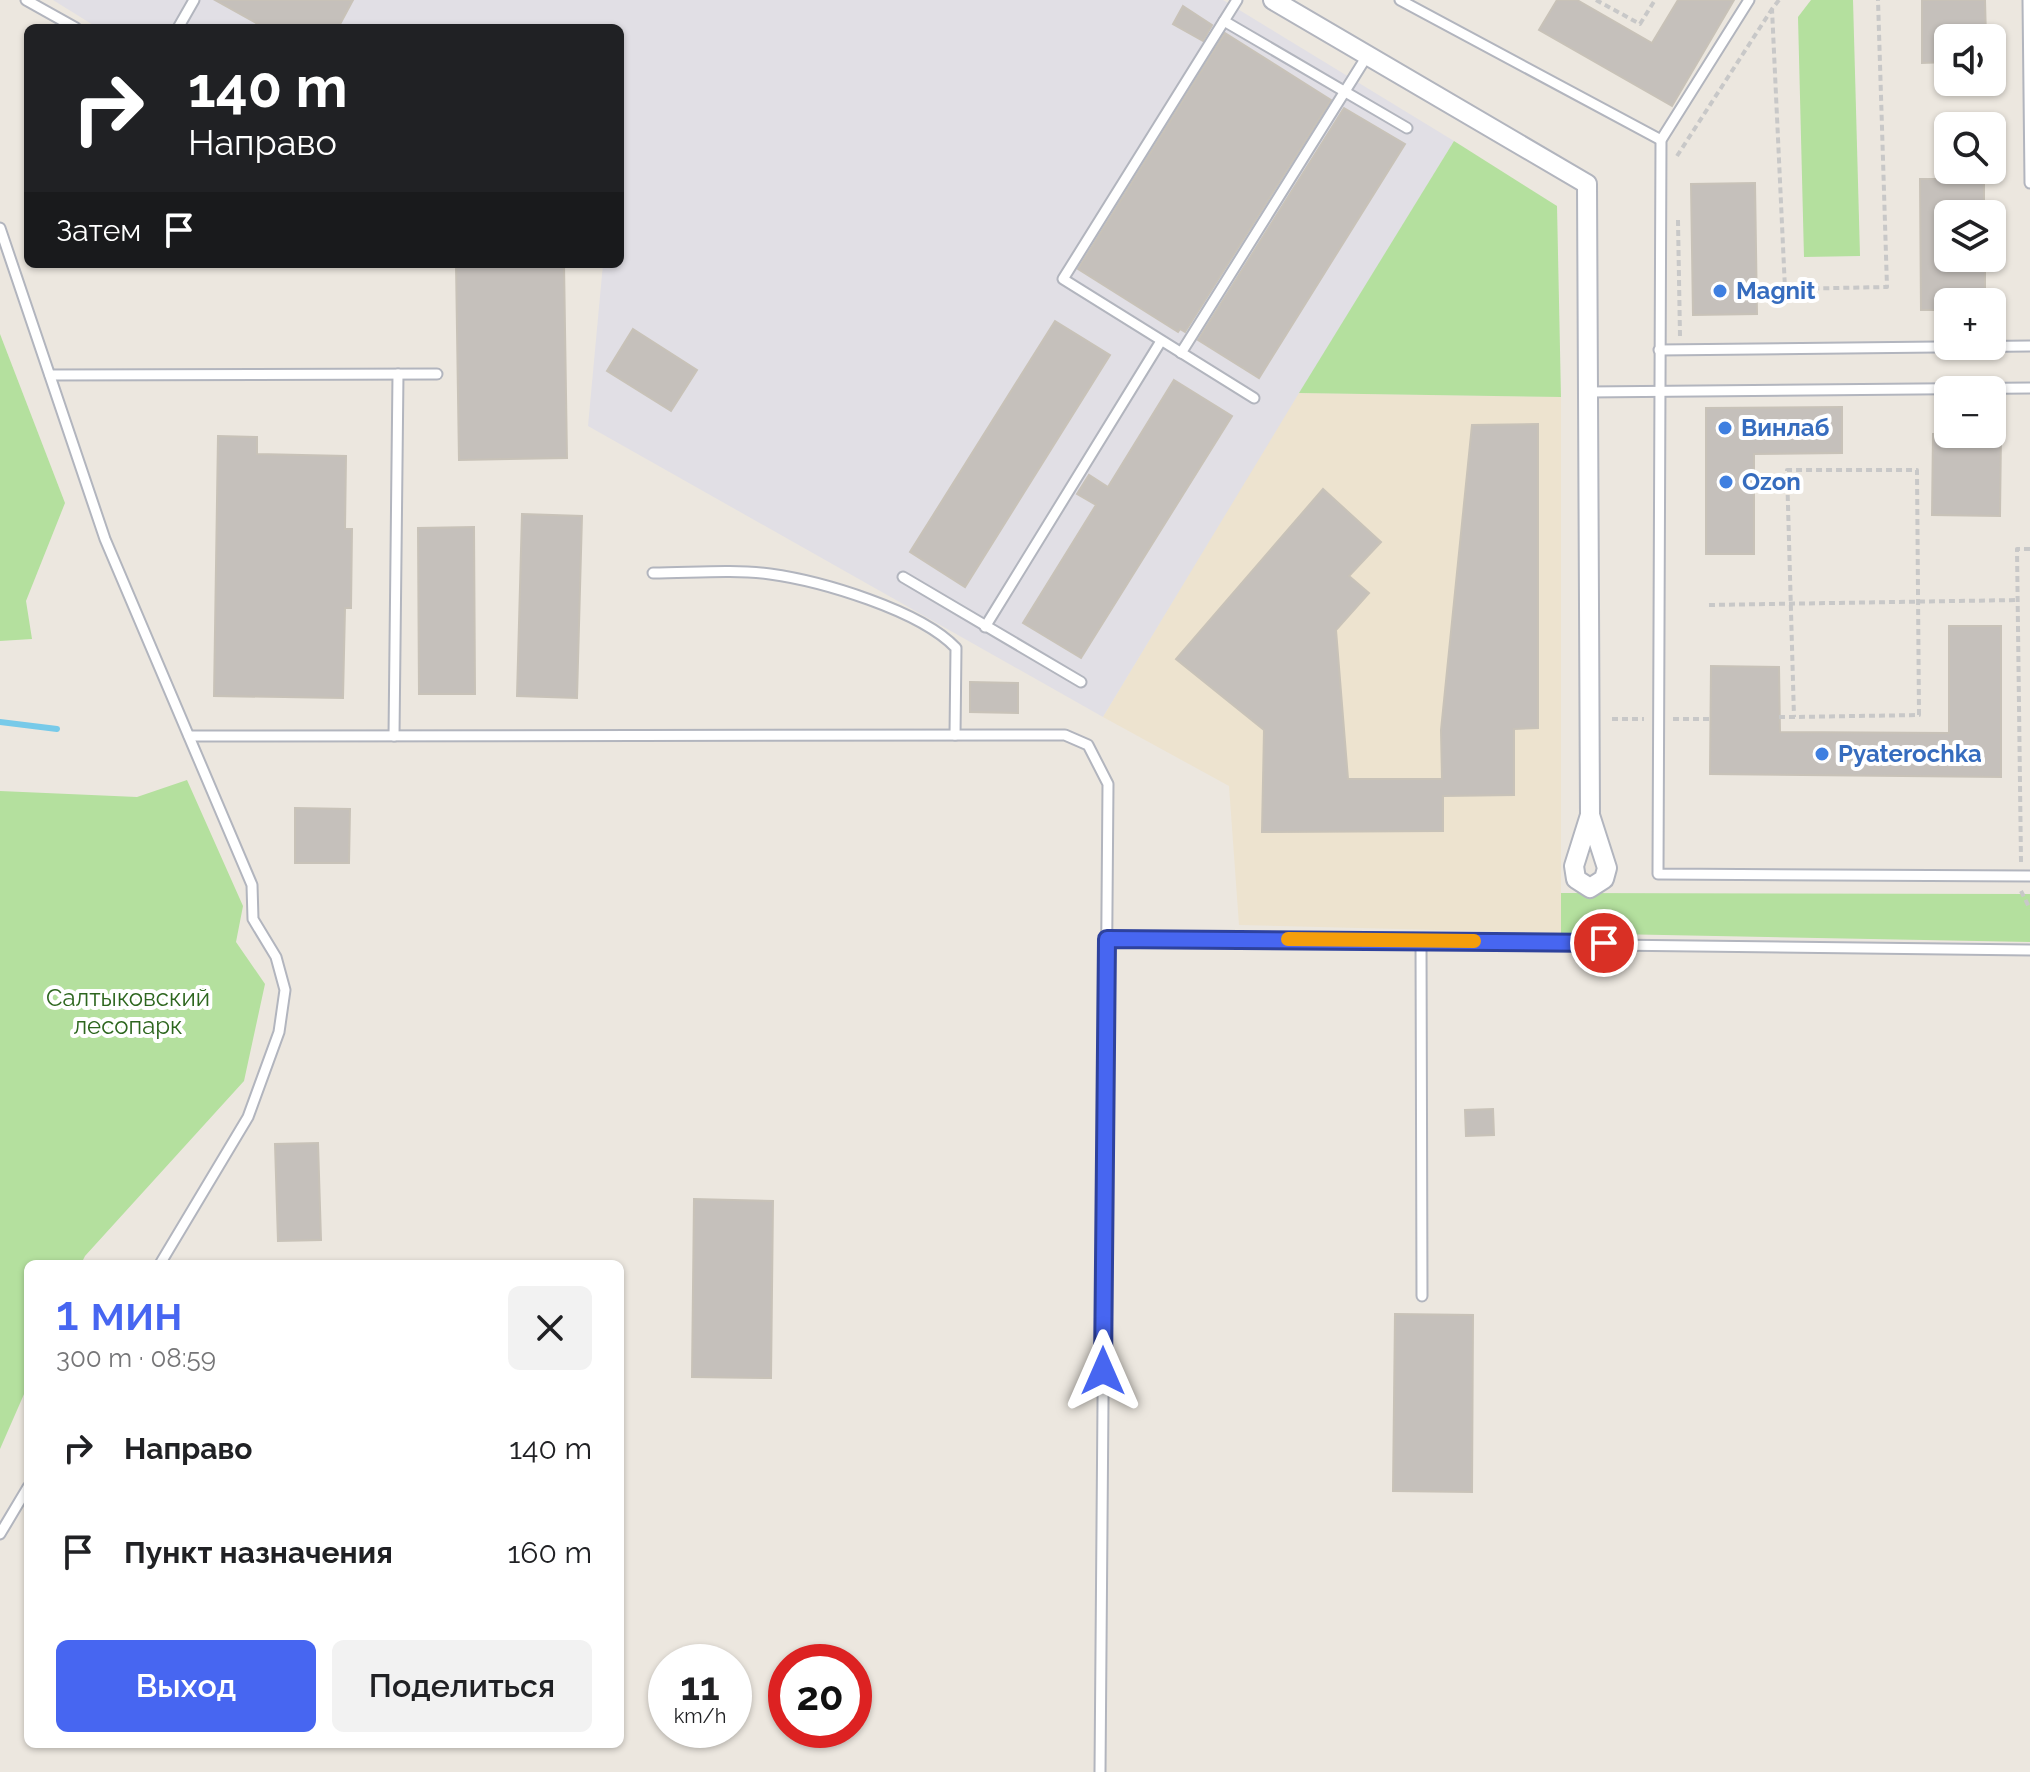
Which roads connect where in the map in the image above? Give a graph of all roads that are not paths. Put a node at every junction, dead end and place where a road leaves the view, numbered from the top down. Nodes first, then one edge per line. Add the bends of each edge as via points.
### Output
1 (26, 0) edge
2 (194, 0) edge
3 (1237, 0) edge
4 (1273, 0) edge
5 (1400, 0) edge
6 (1749, 0) edge
7 (2028, 0) edge
8 (1224, 21) junction
9 (69, 24) edge
10 (180, 24) edge
11 (1367, 56) junction
12 (1345, 91) junction
13 (1407, 128) dead end
14 (1661, 140) junction
15 (2030, 183) edge
16 (0, 228) edge
17 (1161, 341) junction
18 (2030, 346) edge
19 (1659, 350) junction
20 (1181, 353) junction
21 (398, 374) junction
22 (437, 374) dead end
23 (50, 375) junction
24 (2030, 388) edge
25 (1660, 391) junction
26 (1588, 392) junction
27 (1254, 398) dead end
28 (653, 573) dead end
29 (903, 577) dead end
30 (985, 627) junction
31 (1081, 682) dead end
32 (955, 735) junction
33 (189, 736) junction
34 (394, 736) junction
35 (1590, 815) dead end
36 (2025, 876) edge
37 (1107, 939) junction
38 (1421, 940) junction
39 (2030, 950) edge
40 (162, 1260) edge
41 (1422, 1296) dead end
42 (24, 1494) edge
43 (0, 1534) edge
44 (1100, 1772) edge

1 - 9 lane
2 - 10 lane
3 - 8 lane
4 - 11 street
5 - 14 lane
6 - 14 lane
7 - 15 lane
8 - 12 lane
8 - 17 lane via 1063,279
11 - 12 lane
11 - 26 street via 1587,184
12 - 13 lane
12 - 20 lane
14 - 19 lane
16 - 23 lane
17 - 20 lane
17 - 30 lane
18 - 19 lane
19 - 25 lane
20 - 27 lane
21 - 22 lane
21 - 23 lane
21 - 34 lane
23 - 33 lane via 105,539
24 - 25 lane
25 - 26 lane
25 - 36 lane via 1658,874
26 - 35 street
28 - 32 lane via 769,574 873,599 939,634 956,648
29 - 30 lane
30 - 31 lane
32 - 34 lane
32 - 37 lane via 1065,735 1088,745 1108,784
33 - 34 lane
33 - 40 lane via 252,885 253,919 276,957 285,990 279,1032 248,1117
37 - 38 lane
37 - 44 lane
38 - 39 lane
38 - 41 lane
42 - 43 lane

